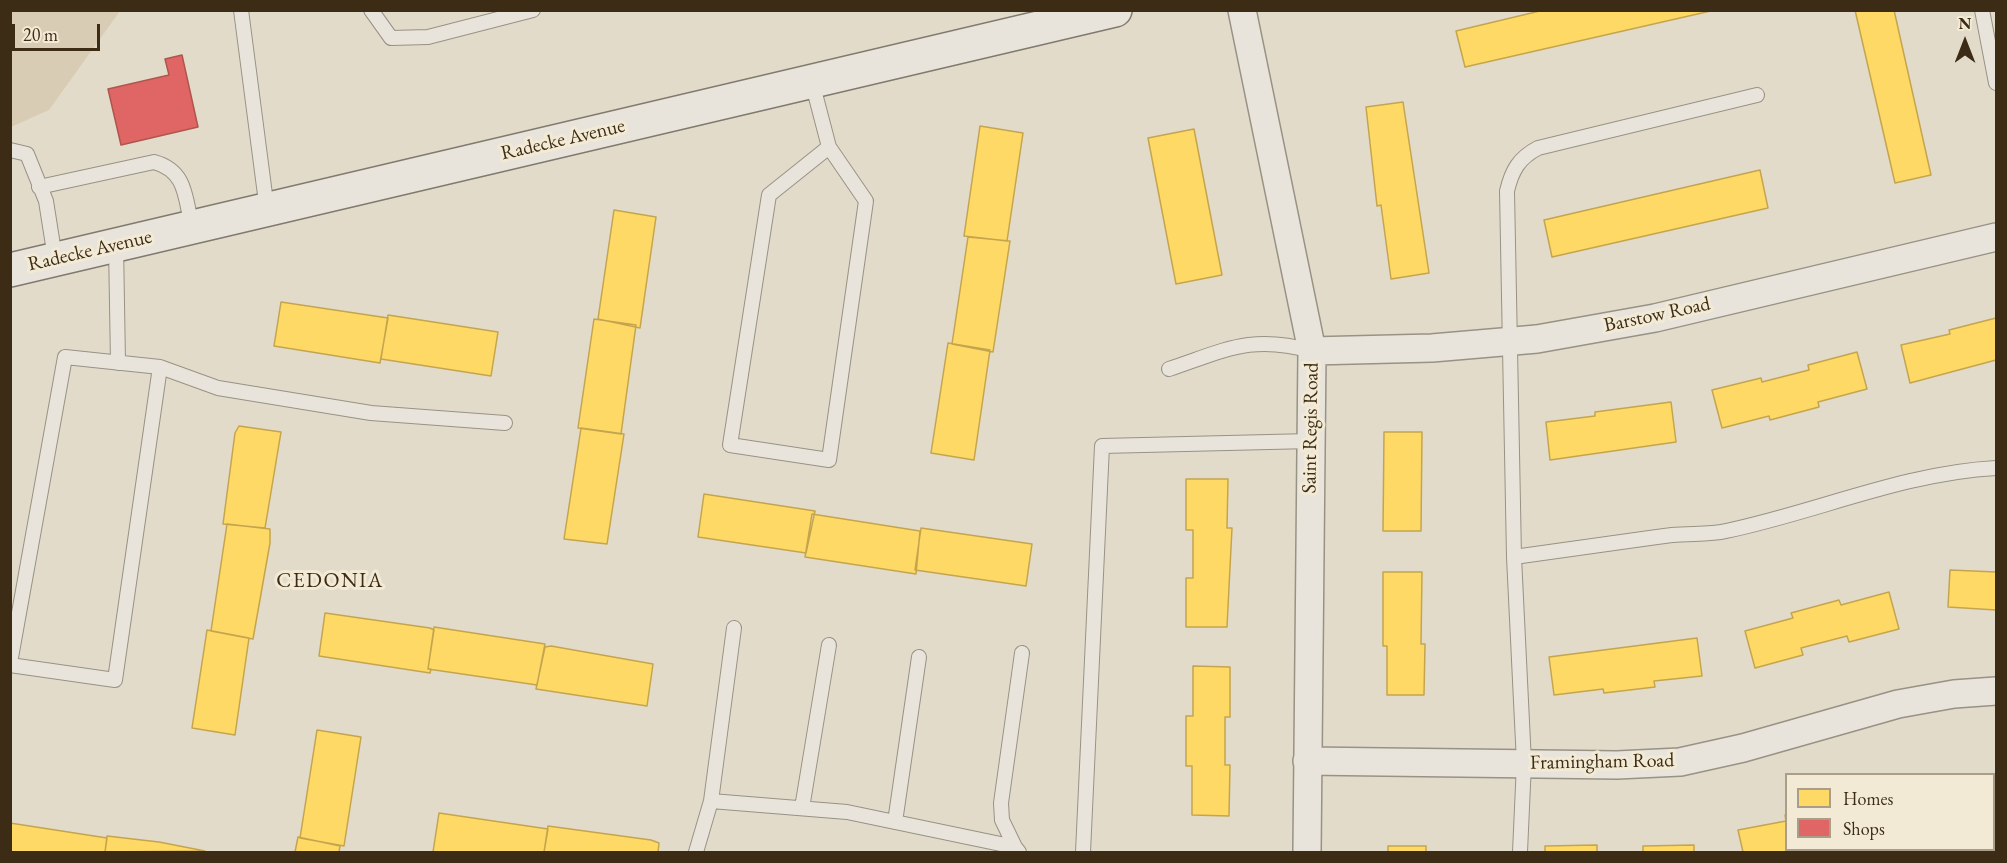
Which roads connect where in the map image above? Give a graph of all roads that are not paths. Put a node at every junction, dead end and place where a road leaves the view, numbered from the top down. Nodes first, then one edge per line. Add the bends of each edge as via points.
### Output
1 (241, 10) edge
2 (370, 10) edge
3 (533, 10) edge
4 (1115, 10) edge
5 (1242, 10) edge
6 (1982, 10) edge
7 (812, 82) junction
8 (1996, 83) edge
9 (1757, 95) dead end
10 (829, 147) junction
11 (10, 150) edge
12 (39, 187) junction
13 (267, 210) junction
14 (192, 227) junction
15 (1996, 237) edge
16 (116, 244) junction
17 (56, 258) junction
18 (10, 270) edge
19 (1512, 342) junction
20 (1312, 351) junction
21 (118, 363) junction
22 (160, 367) junction
23 (1169, 369) dead end
24 (505, 423) dead end
25 (1311, 441) junction
26 (1996, 468) edge
27 (1514, 557) junction
28 (734, 628) dead end
29 (829, 645) dead end
30 (1022, 653) dead end
31 (919, 657) dead end
32 (10, 664) edge
33 (1996, 691) edge
34 (1307, 761) junction
35 (1524, 763) junction
36 (711, 801) junction
37 (802, 808) junction
38 (895, 822) junction
39 (1017, 850) edge
40 (696, 852) edge
41 (1083, 852) edge
42 (1307, 852) edge
43 (1520, 852) edge

1 - 13 lane
2 - 3 lane via 391,38 428,38
4 - 7 street, Radecke Avenue
5 - 20 street, Saint Regis Road
6 - 8 lane
7 - 10 lane
7 - 13 street, Radecke Avenue
9 - 19 lane via 1538,148 1523,155 1508,191
10 - 10 lane via 769,195 730,445 829,460 866,201
11 - 12 lane via 27,154
12 - 14 lane via 154,162 168,166 180,177
12 - 17 lane via 46,201
13 - 14 street, Radecke Avenue
14 - 16 street, Radecke Avenue
15 - 19 street, Barstow Road via 1655,318
16 - 17 street, Radecke Avenue
16 - 21 lane
17 - 18 street, Radecke Avenue
19 - 20 street, Barstow Road
19 - 27 lane
20 - 23 lane via 1283,343 1246,343
20 - 25 street, Saint Regis Road
21 - 22 lane
21 - 32 lane via 66,357
22 - 24 lane via 241,392 371,413
22 - 32 lane via 115,680
25 - 34 street, Saint Regis Road
25 - 41 lane via 1102,446
26 - 27 lane via 1867,491 1814,509 1724,531
27 - 35 lane
28 - 36 lane
29 - 37 lane
30 - 39 lane via 1001,803 1002,820
31 - 38 lane
33 - 35 street, Framingham Road via 1898,704 1680,762
34 - 35 street, Framingham Road
34 - 42 street, Saint Regis Road
35 - 43 lane
36 - 37 lane
36 - 40 lane
37 - 38 lane
38 - 39 lane

